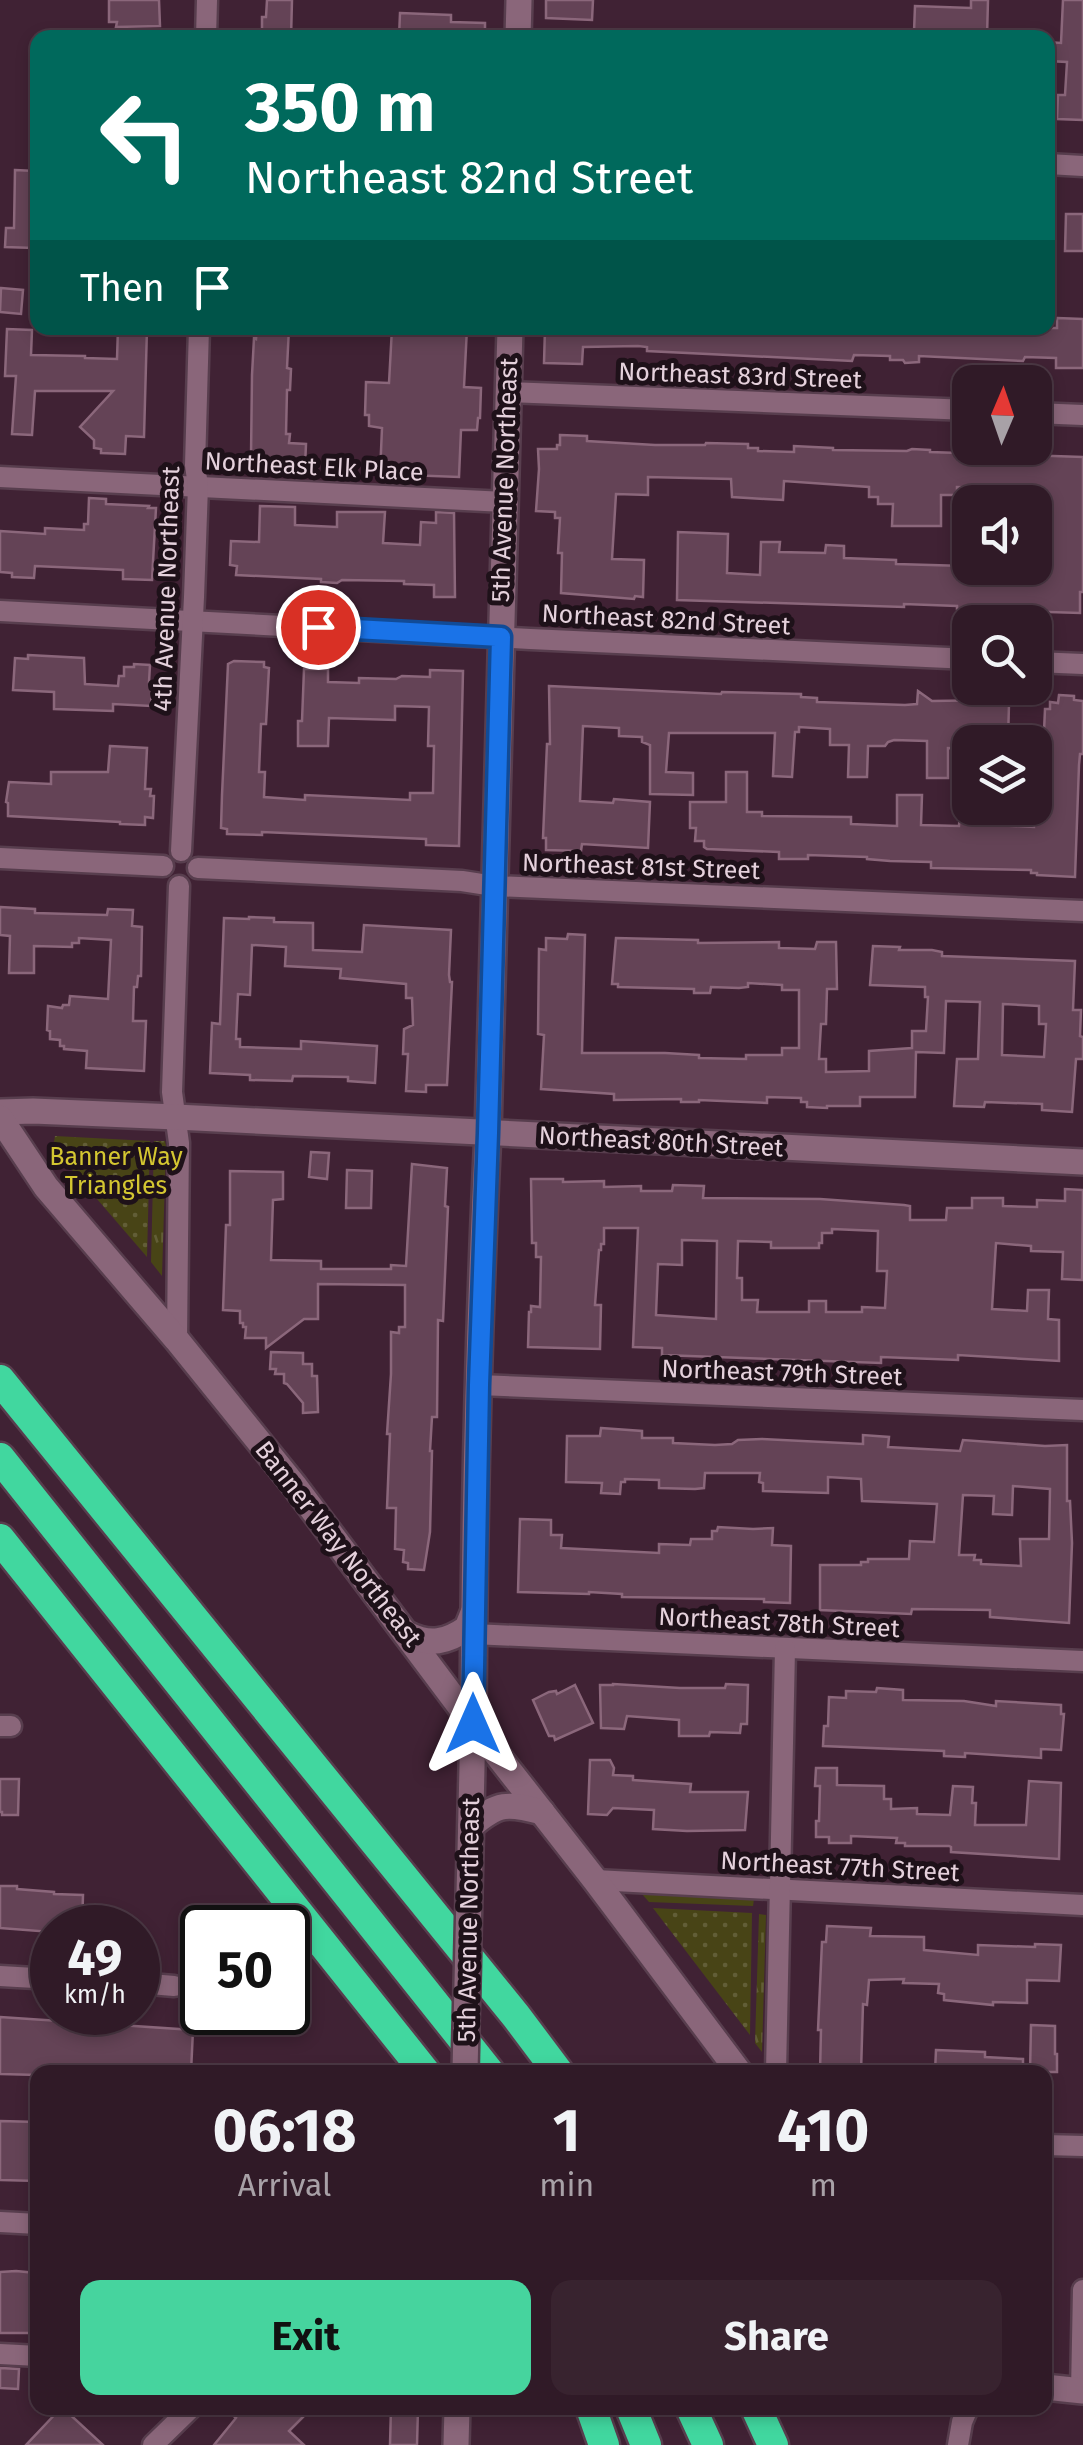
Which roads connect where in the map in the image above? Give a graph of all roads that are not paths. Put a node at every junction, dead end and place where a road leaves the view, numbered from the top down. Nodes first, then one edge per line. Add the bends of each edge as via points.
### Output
1 (207, 0) edge
2 (519, 0) edge
3 (206, 30) edge
4 (518, 30) edge
5 (1055, 164) edge
6 (1083, 166) edge
7 (199, 335) edge
8 (510, 335) edge
9 (508, 392) junction
10 (952, 409) edge
11 (1052, 414) edge
12 (1083, 415) edge
13 (0, 477) edge
14 (198, 486) junction
15 (505, 502) junction
16 (0, 610) edge
17 (194, 620) junction
18 (501, 637) junction
19 (952, 657) edge
20 (1052, 663) edge
21 (1083, 664) edge
22 (181, 851) junction
23 (0, 858) edge
24 (164, 866) junction
25 (198, 868) junction
26 (180, 886) junction
27 (494, 886) junction
28 (1083, 911) edge
29 (0, 1115) edge
30 (176, 1118) junction
31 (488, 1133) junction
32 (0, 1154) edge
33 (1083, 1162) edge
34 (46, 1187) junction
35 (177, 1340) junction
36 (0, 1380) edge
37 (479, 1385) junction
38 (1083, 1410) edge
39 (0, 1458) edge
40 (0, 1539) edge
41 (473, 1624) junction
42 (408, 1634) junction
43 (785, 1649) junction
44 (1083, 1661) edge
45 (473, 1724) junction
46 (542, 1812) junction
47 (471, 1826) junction
48 (595, 1880) junction
49 (780, 1889) junction
50 (1083, 1905) edge
51 (0, 1976) edge
52 (30, 1978) edge
53 (160, 1985) edge
54 (174, 1986) dead end
55 (419, 2065) edge
56 (465, 2065) edge
57 (483, 2065) edge
58 (553, 2065) edge
59 (734, 2065) edge
60 (776, 2065) edge
61 (1052, 2145) edge
62 (1083, 2146) edge
63 (0, 2222) edge
64 (30, 2224) edge
65 (1083, 2290) edge
66 (0, 2354) edge
67 (30, 2356) edge
68 (1052, 2387) edge
69 (1082, 2391) edge
70 (184, 2415) edge
71 (457, 2415) edge
72 (593, 2415) edge
73 (633, 2415) edge
74 (693, 2415) edge
75 (759, 2415) edge
76 (965, 2415) edge
77 (153, 2445) edge
78 (456, 2445) edge
79 (604, 2445) edge
80 (646, 2445) edge
81 (708, 2445) edge
82 (773, 2445) edge
83 (958, 2445) edge

1 - 3 street
2 - 4 main road
5 - 6 street
7 - 14 street, 4th Avenue Northeast
8 - 9 main road, 5th Avenue Northeast
9 - 10 street, Northeast 83rd Street
9 - 15 main road, 5th Avenue Northeast
11 - 12 street
13 - 14 street, Northeast Elk Place
14 - 15 street, Northeast Elk Place
14 - 17 street, 4th Avenue Northeast
15 - 18 main road, 5th Avenue Northeast
16 - 17 street, Northeast 82nd Street
17 - 18 street, Northeast 82nd Street
17 - 22 street, 4th Avenue Northeast
18 - 19 street, Northeast 82nd Street
18 - 27 main road, 5th Avenue Northeast
20 - 21 street
22 - 24 street
22 - 25 street
23 - 24 street
24 - 26 street via 167,880
25 - 26 street via 192,882
25 - 27 street, Northeast 81st Street
26 - 30 street
27 - 28 street, Northeast 81st Street
27 - 31 main road, 5th Avenue Northeast
29 - 30 main road, Northeast 80th Street
29 - 34 main road, Banner Way Northeast
30 - 31 main road, Northeast 80th Street
30 - 35 street
31 - 33 main road, Northeast 80th Street
31 - 37 main road, 5th Avenue Northeast
32 - 34 main road
34 - 35 main road, Banner Way Northeast
35 - 42 main road, Banner Way Northeast
36 - 58 highway
37 - 38 street, Northeast 79th Street
37 - 41 main road, 5th Avenue Northeast
39 - 57 highway
40 - 55 highway
41 - 42 main road via 446,1640 420,1641
41 - 43 street, Northeast 78th Street
41 - 45 main road, 5th Avenue Northeast
42 - 45 main road, Banner Way Northeast
43 - 44 street, Northeast 78th Street
43 - 49 street
45 - 46 main road, Banner Way Northeast
45 - 47 main road, 5th Avenue Northeast
46 - 47 main road via 498,1806
46 - 48 main road, Banner Way Northeast
47 - 56 main road, 5th Avenue Northeast, bridge
48 - 49 street, Northeast 77th Street
48 - 59 main road, Banner Way Northeast
49 - 50 street, Northeast 77th Street
49 - 60 street
51 - 52 street
53 - 54 street
61 - 62 street
63 - 64 street
65 - 69 street
66 - 67 street
68 - 69 main road
70 - 77 street
71 - 78 main road
72 - 79 highway
73 - 80 highway
74 - 81 highway
75 - 82 highway
76 - 83 street

